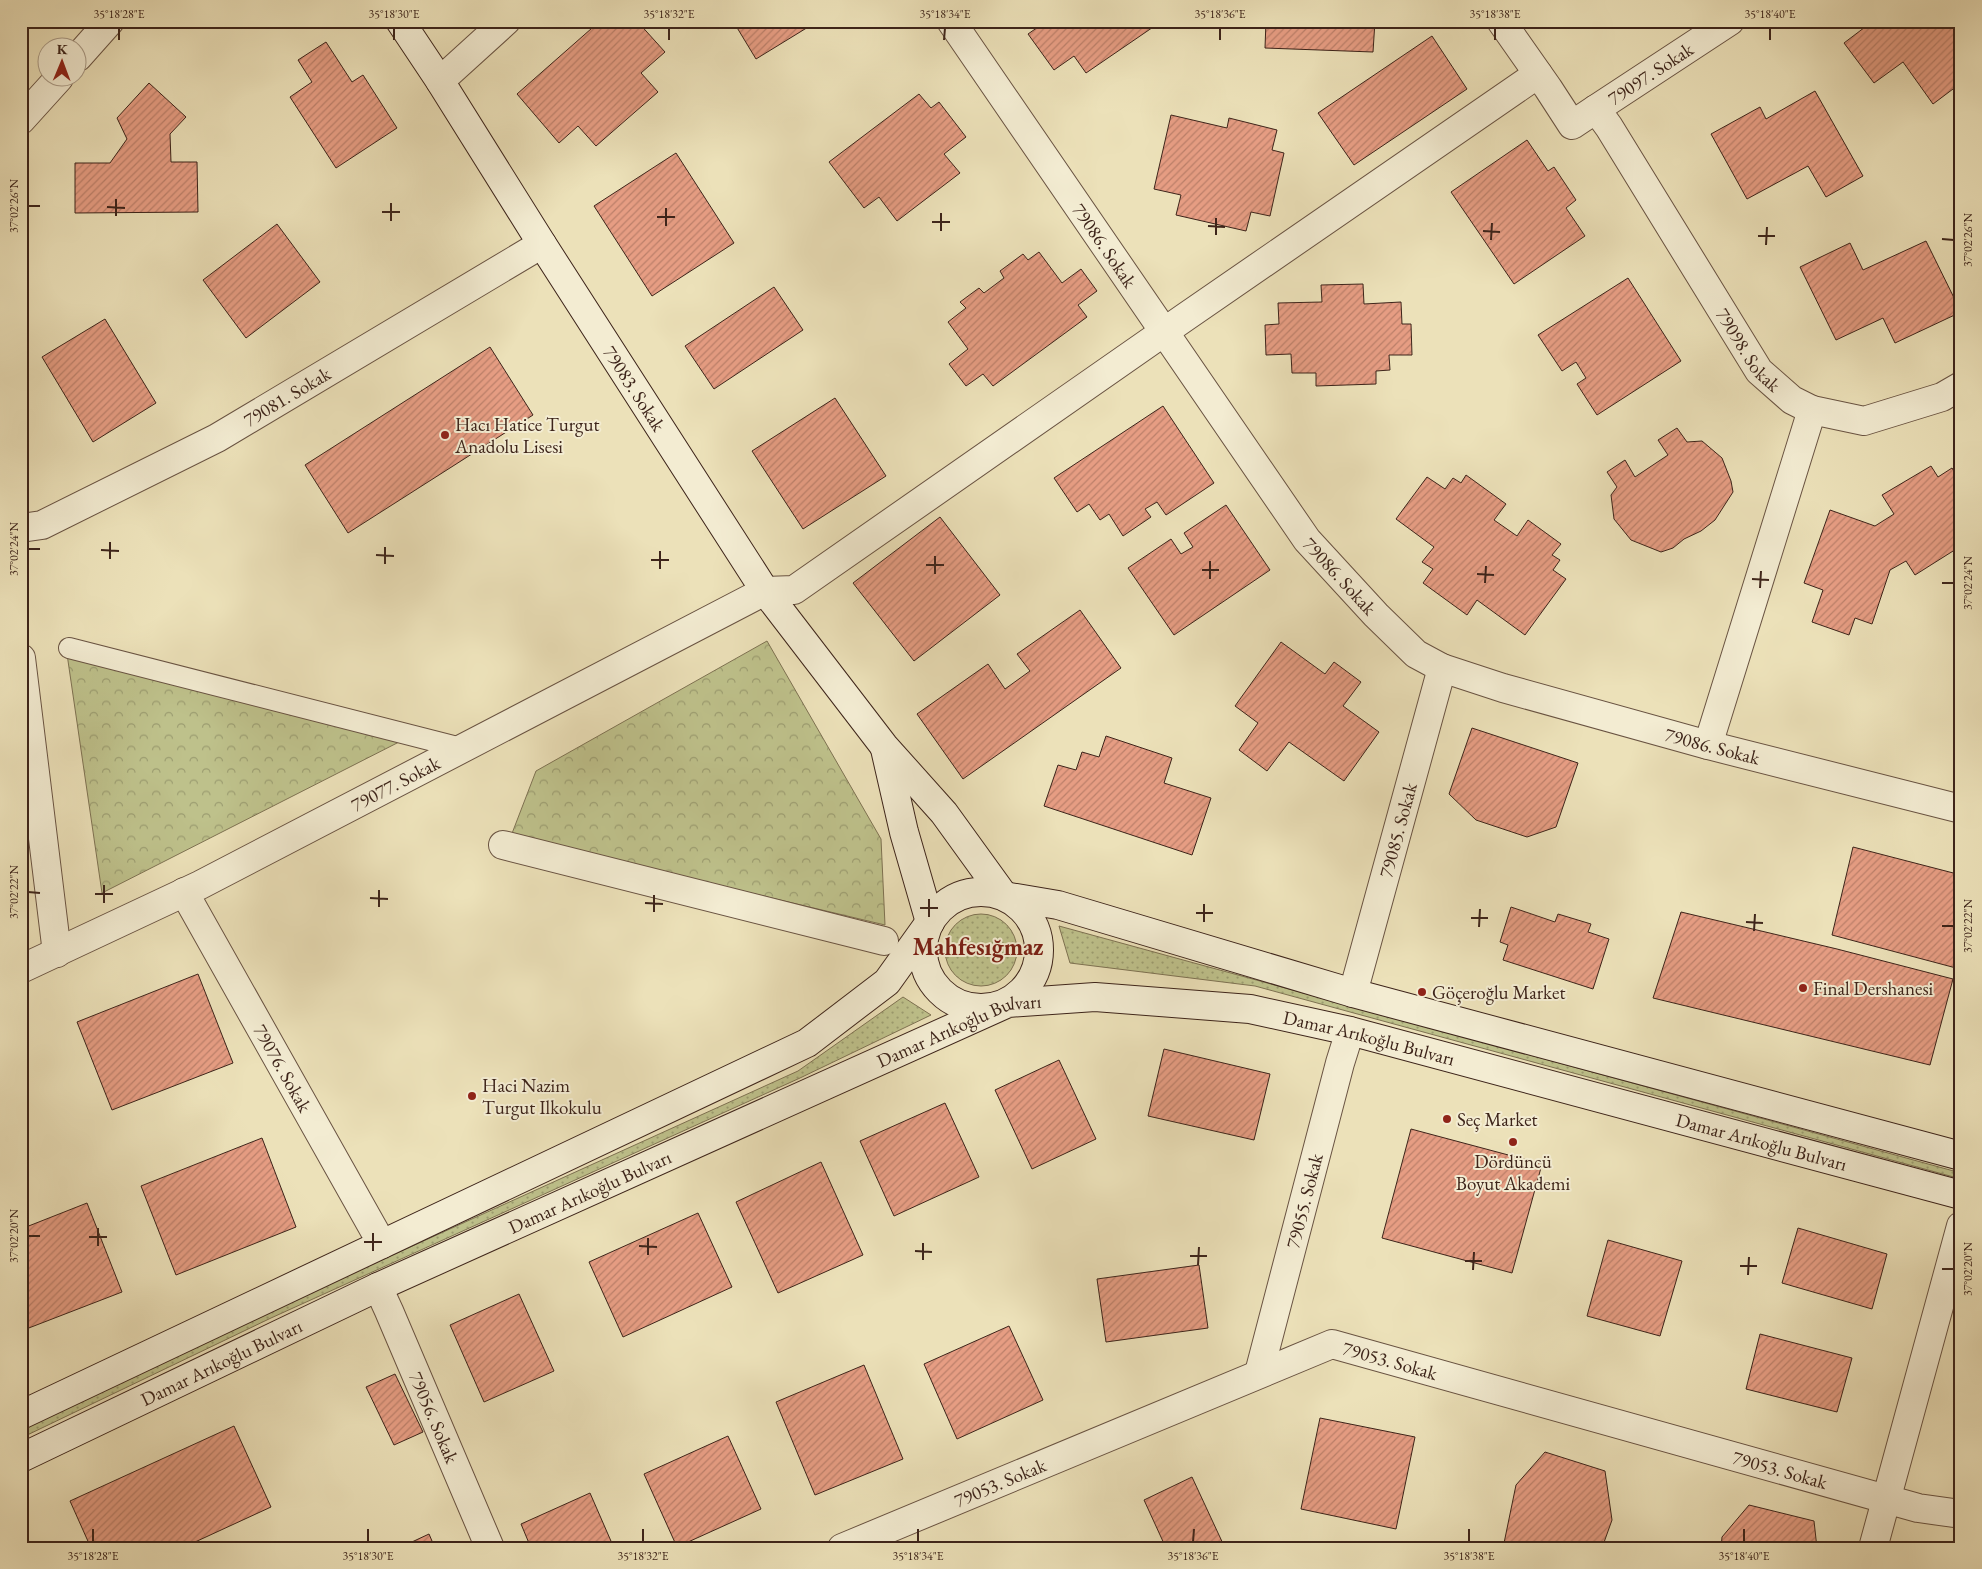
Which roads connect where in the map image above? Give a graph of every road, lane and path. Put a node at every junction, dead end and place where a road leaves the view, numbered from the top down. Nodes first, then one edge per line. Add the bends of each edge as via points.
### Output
1 (110, 21) edge
2 (400, 21) edge
3 (506, 21) edge
4 (951, 21) edge
5 (1501, 21) edge
6 (1730, 21) edge
7 (88, 46) edge
8 (1538, 74) junction
9 (440, 80) junction
10 (50, 88) edge
11 (1596, 109) junction
12 (21, 120) edge
13 (542, 244) junction
14 (1164, 332) junction
15 (1961, 386) edge
16 (1812, 410) junction
17 (21, 528) edge
18 (765, 591) junction
19 (69, 648) dead end
20 (21, 658) edge
21 (1442, 668) junction
22 (1708, 745) junction
23 (884, 746) junction
24 (461, 748) junction
25 (1961, 810) edge
26 (503, 845) dead end
27 (184, 892) junction
28 (1004, 896) junction
29 (930, 922) junction
30 (884, 941) dead end
31 (57, 952) junction
32 (21, 969) edge
33 (1353, 993) junction
34 (1008, 1002) junction
35 (1350, 1031) junction
36 (1961, 1156) edge
37 (1961, 1196) edge
38 (1961, 1226) edge
39 (382, 1244) junction
40 (378, 1288) junction
41 (1259, 1373) junction
42 (21, 1415) edge
43 (21, 1458) edge
44 (1887, 1499) junction
45 (1961, 1514) edge
46 (891, 1539) edge
47 (490, 1548) edge
48 (842, 1548) edge
49 (1873, 1548) edge

1 - 7 street
2 - 9 street, 79083. Sokak
3 - 9 street
4 - 14 street, 79086. Sokak
5 - 8 street
6 - 11 street, 79097. Sokak
8 - 11 street via 1572,125
8 - 14 street
9 - 13 street, 79083. Sokak
10 - 12 street
11 - 16 street, 79098. Sokak via 1759,371 1792,400
13 - 17 street, 79081. Sokak via 217,438 42,525
13 - 18 street, 79083. Sokak
14 - 18 street via 794,590
14 - 21 street, 79086. Sokak via 1307,540 1416,654
15 - 16 street, 79098. Sokak via 1942,397 1864,421
16 - 22 street
18 - 23 street, 79083. Sokak
18 - 24 street, 79077. Sokak
19 - 24 lane
20 - 31 street
21 - 22 street, 79086. Sokak
21 - 33 street, 79085. Sokak
22 - 25 street, 79086. Sokak
23 - 28 street, 79083. Sokak via 944,813
23 - 29 street
24 - 27 street, 79077. Sokak
26 - 30 street
27 - 31 street, 79077. Sokak
27 - 39 street, 79076. Sokak
28 - 29 street via 970,892 954,898
28 - 33 street, Damar Arıkoğlu Bulvarı via 1058,905
28 - 34 street via 1020,906 1032,921 1038,939 1039,958 1033,976 1022,992
29 - 34 street via 923,958 929,976 940,991 955,1002 973,1008 991,1008
29 - 39 street, Damar Arıkoğlu Bulvarı via 887,982 807,1043
31 - 32 street, 79077. Sokak
33 - 36 street, Damar Arıkoğlu Bulvarı
34 - 35 street, Damar Arıkoğlu Bulvarı via 1095,997 1250,1009
34 - 40 street, Damar Arıkoğlu Bulvarı
35 - 37 street, Damar Arıkoğlu Bulvarı
35 - 41 street, 79055. Sokak
38 - 44 street
39 - 42 street, Damar Arıkoğlu Bulvarı
40 - 43 street, Damar Arıkoğlu Bulvarı
40 - 47 street, 79056. Sokak
41 - 44 street, 79053. Sokak via 1332,1344
41 - 46 street, 79053. Sokak
44 - 45 street, 79053. Sokak via 1918,1508
44 - 49 street
46 - 48 street, 79053. Sokak

